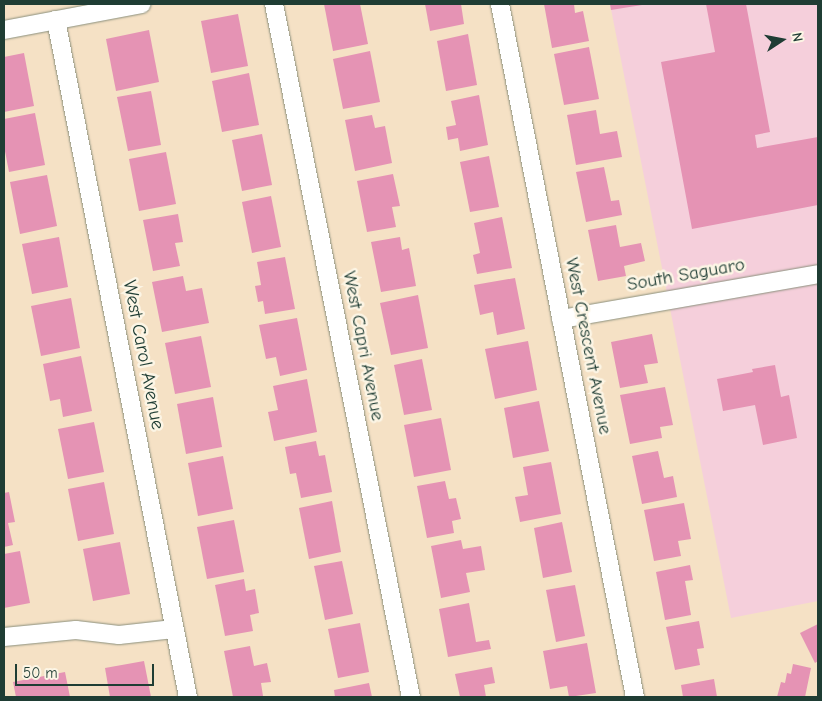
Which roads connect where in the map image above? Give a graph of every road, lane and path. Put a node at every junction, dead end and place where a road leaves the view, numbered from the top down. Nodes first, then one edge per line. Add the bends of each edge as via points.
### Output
1 (142, 4) edge
2 (274, 4) edge
3 (500, 4) edge
4 (56, 20) junction
5 (4, 30) edge
6 (818, 274) edge
7 (561, 319) junction
8 (174, 629) junction
9 (4, 637) edge
10 (188, 697) edge
11 (411, 697) edge
12 (635, 697) edge

1 - 4 street
2 - 11 street, West Capri Avenue
3 - 7 street, West Crescent Avenue
4 - 5 street
4 - 8 street, West Carol Avenue
6 - 7 street, South Saguaro
7 - 12 street, West Crescent Avenue
8 - 9 street via 119,635 76,630
8 - 10 street, West Carol Avenue

